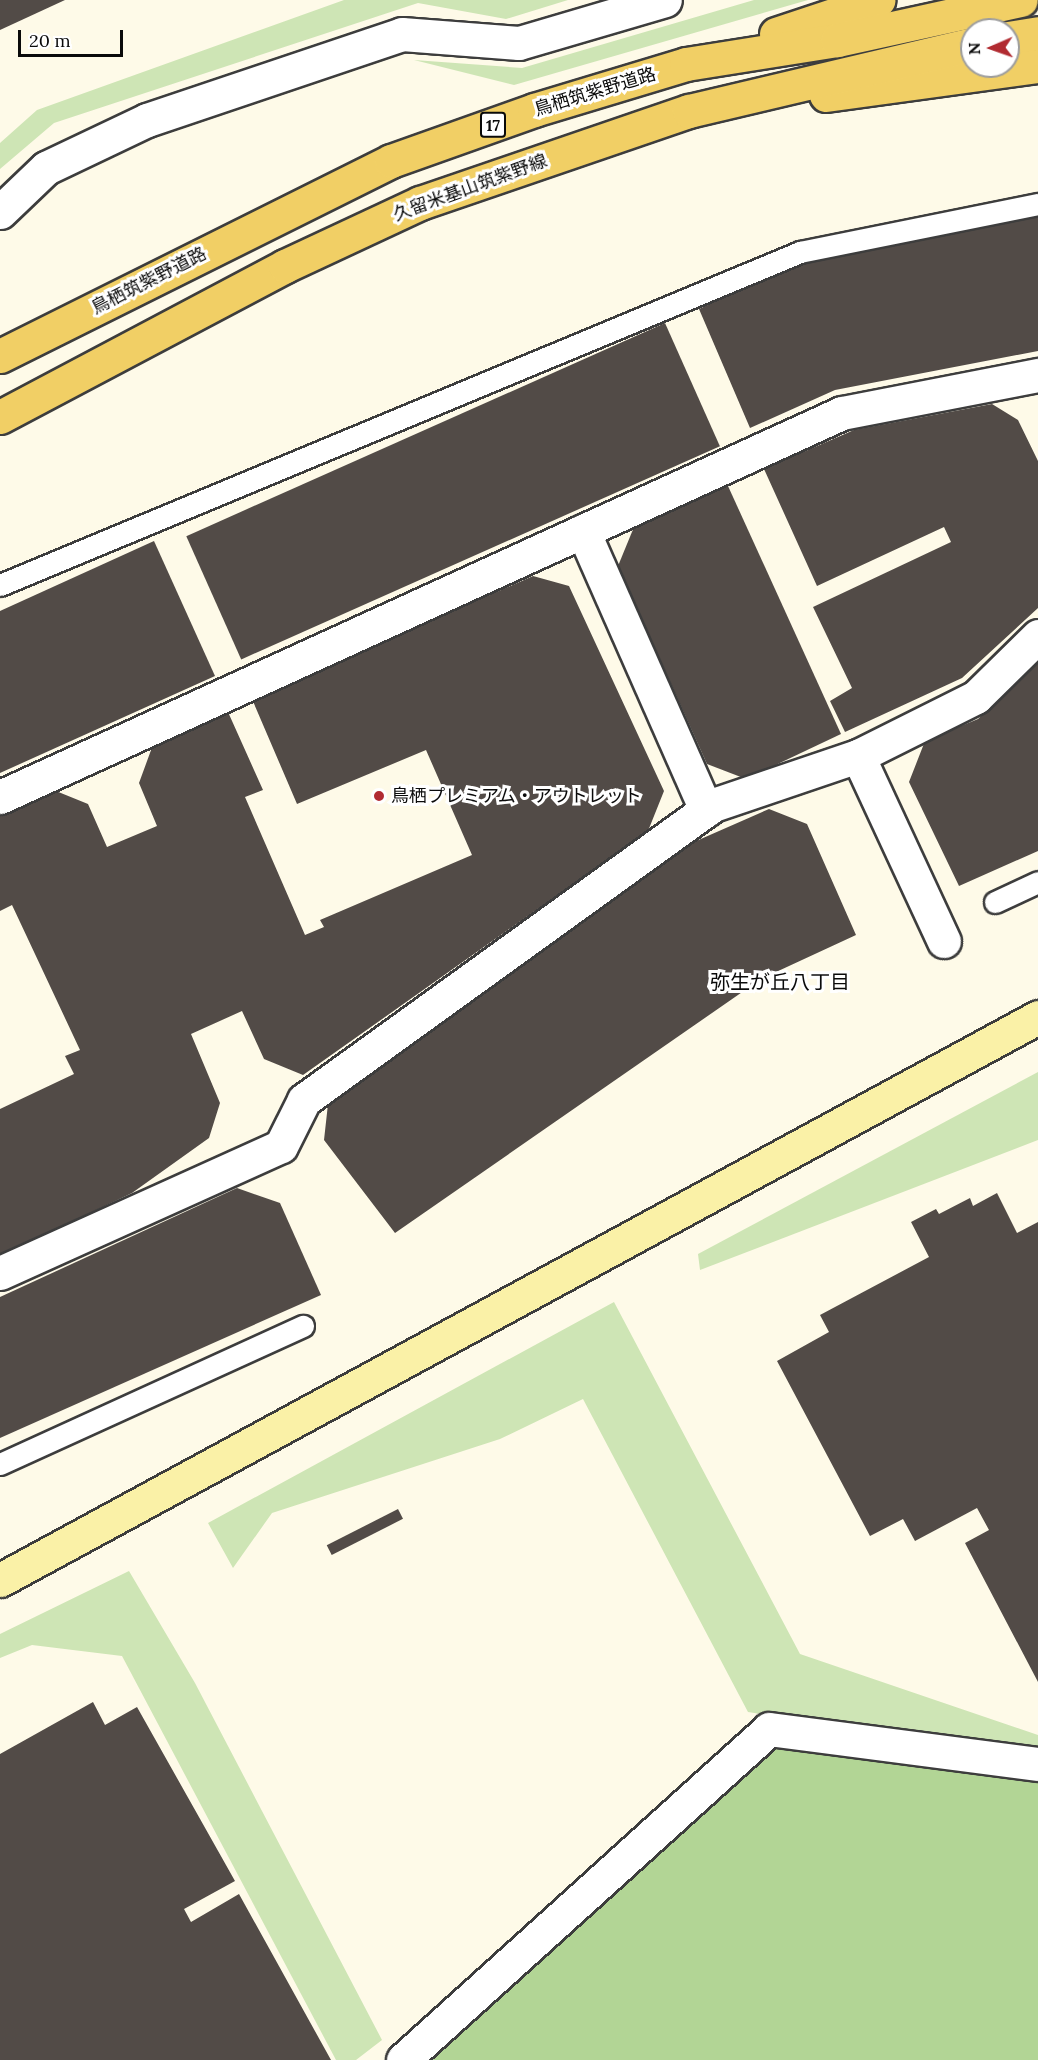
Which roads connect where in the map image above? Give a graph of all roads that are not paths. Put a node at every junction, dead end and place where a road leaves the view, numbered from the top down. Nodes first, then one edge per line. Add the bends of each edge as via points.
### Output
1 (665, 0) edge
2 (878, 0) edge
3 (1021, 0) edge
4 (1038, 33) edge
5 (1020, 36) edge
6 (960, 47) edge
7 (686, 64) junction
8 (1038, 66) edge
9 (689, 111) junction
10 (1038, 204) edge
11 (0, 212) edge
12 (0, 356) edge
13 (1038, 375) edge
14 (0, 417) edge
15 (583, 531) junction
16 (0, 585) edge
17 (1038, 636) edge
18 (858, 756) junction
19 (0, 796) edge
20 (706, 810) junction
21 (1038, 882) edge
22 (995, 902) dead end
23 (944, 941) dead end
24 (1038, 1017) edge
25 (0, 1273) edge
26 (303, 1326) dead end
27 (0, 1464) edge
28 (0, 1580) edge
29 (1038, 1764) edge
30 (403, 2060) edge

1 - 11 street via 519,43 402,34 147,120 46,168
2 - 7 main road
3 - 7 main road, 鳥栖筑紫野道路 / 17 via 837,40
4 - 5 main road
6 - 9 main road, 久留米基山筑紫野線
7 - 12 main road, 鳥栖筑紫野道路 / 17 via 391,161
8 - 9 main road
9 - 14 main road, 久留米基山筑紫野線 via 420,203 285,266
10 - 16 lane via 800,252
13 - 15 street via 842,413
15 - 19 street
15 - 20 street
17 - 18 street via 976,697
18 - 20 street
18 - 23 street
20 - 25 street via 304,1100 281,1146
21 - 22 lane
24 - 28 street
26 - 27 lane
29 - 30 street via 769,1729

